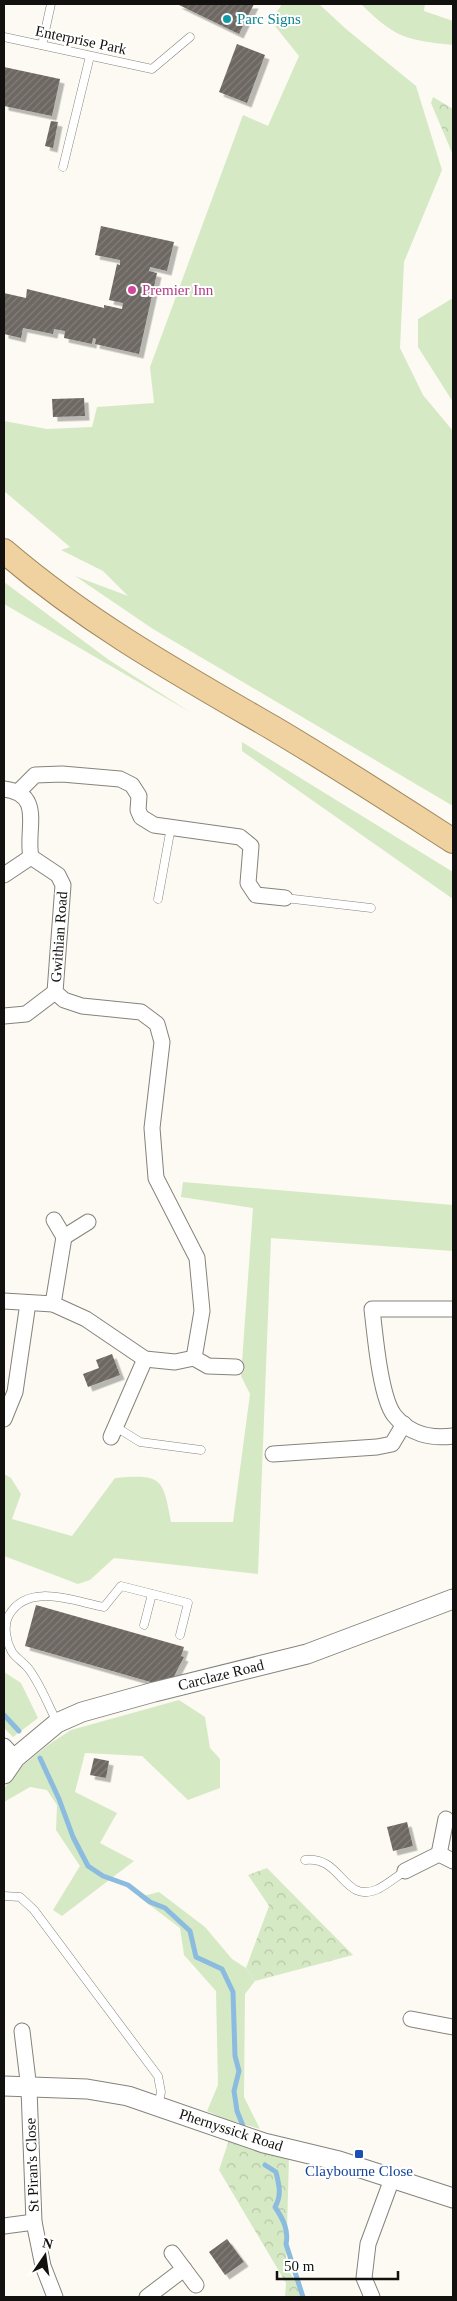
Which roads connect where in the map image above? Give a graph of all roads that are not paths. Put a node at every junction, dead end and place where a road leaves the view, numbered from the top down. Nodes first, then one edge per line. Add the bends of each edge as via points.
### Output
1 (51, 4) edge
2 (190, 37) dead end
3 (4, 38) edge
4 (42, 45) junction
5 (90, 56) junction
6 (63, 167) dead end
7 (4, 552) edge
8 (11, 790) edge
9 (171, 827) junction
10 (453, 841) edge
11 (31, 858) junction
12 (4, 875) edge
13 (285, 898) joint
14 (158, 899) dead end
15 (371, 908) dead end
16 (55, 992) junction
17 (4, 1016) edge
18 (54, 1220) dead end
19 (88, 1222) dead end
20 (64, 1237) junction
21 (4, 1301) edge
22 (28, 1303) junction
23 (53, 1304) junction
24 (453, 1309) edge
25 (194, 1358) junction
26 (145, 1360) junction
27 (236, 1367) dead end
28 (4, 1419) edge
29 (404, 1424) junction
30 (114, 1432) joint
31 (453, 1436) edge
32 (201, 1450) dead end
33 (272, 1454) dead end
34 (152, 1594) junction
35 (453, 1599) edge
36 (144, 1625) dead end
37 (180, 1635) dead end
38 (57, 1723) junction
39 (10, 1752) edge
40 (4, 1774) edge
41 (446, 1819) dead end
42 (439, 1854) junction
43 (305, 1860) dead end
44 (453, 1861) edge
45 (405, 1871) joint
46 (4, 1896) edge
47 (411, 2019) dead end
48 (453, 2027) edge
49 (22, 2030) dead end
50 (4, 2086) edge
51 (29, 2089) junction
52 (158, 2106) junction
53 (392, 2179) junction
54 (453, 2198) edge
55 (34, 2222) junction
56 (4, 2226) edge
57 (172, 2253) dead end
58 (184, 2269) junction
59 (196, 2285) dead end
60 (56, 2297) edge
61 (147, 2297) edge
62 (372, 2297) edge

1 - 4 lane
2 - 5 lane, Enterprise Park via 152,69
3 - 4 lane, Enterprise Park
4 - 5 lane, Enterprise Park
5 - 6 lane
7 - 10 highway via 59,597 116,636 338,767
8 - 9 street via 35,775 120,779 132,785 138,796 141,817 154,825
8 - 11 street via 28,800
9 - 13 street via 240,836 251,846 248,883 256,895
9 - 14 lane
11 - 12 street
11 - 16 street, Gwithian Road via 58,875 63,885
13 - 15 lane
16 - 17 street via 26,1014
16 - 25 street, Gwithian Road via 64,1000 82,1006 141,1012 157,1024 162,1042 152,1128 156,1178 197,1258 202,1311
18 - 20 street
19 - 20 street
20 - 23 street
21 - 22 street
22 - 23 street
22 - 28 street via 15,1392
23 - 26 street via 86,1319
24 - 29 street via 372,1309 386,1392 394,1414
25 - 26 street via 175,1362
25 - 27 street via 208,1366
26 - 30 street
29 - 31 street via 425,1437
29 - 33 street via 392,1444
30 - 32 lane via 140,1442
34 - 36 lane
34 - 37 lane via 188,1603
34 - 38 lane via 121,1586 104,1607 44,1595 29,1597 14,1606 5,1622 6,1638 13,1653 29,1669
35 - 38 street, Carclaze Road via 307,1654 154,1692 82,1712
38 - 39 street, Carclaze Road
39 - 40 street, Carclaze Road
41 - 42 street
42 - 44 street
42 - 45 street
43 - 45 lane via 315,1859 330,1865 353,1890 361,1893 378,1889
46 - 52 lane via 20,1897 34,1910 158,2076 161,2092
47 - 48 street
49 - 51 street, St Piran's Close
50 - 51 street, Phernyssick Road
51 - 52 street, Phernyssick Road via 87,2089 128,2096
51 - 55 street, St Piran's Close
52 - 53 street, Phernyssick Road via 264,2143 339,2161
53 - 54 street, Phernyssick Road
53 - 62 street via 368,2244 364,2278
55 - 56 street
55 - 60 street, St Piran's Close via 43,2266
57 - 58 street
58 - 59 street
58 - 61 street

